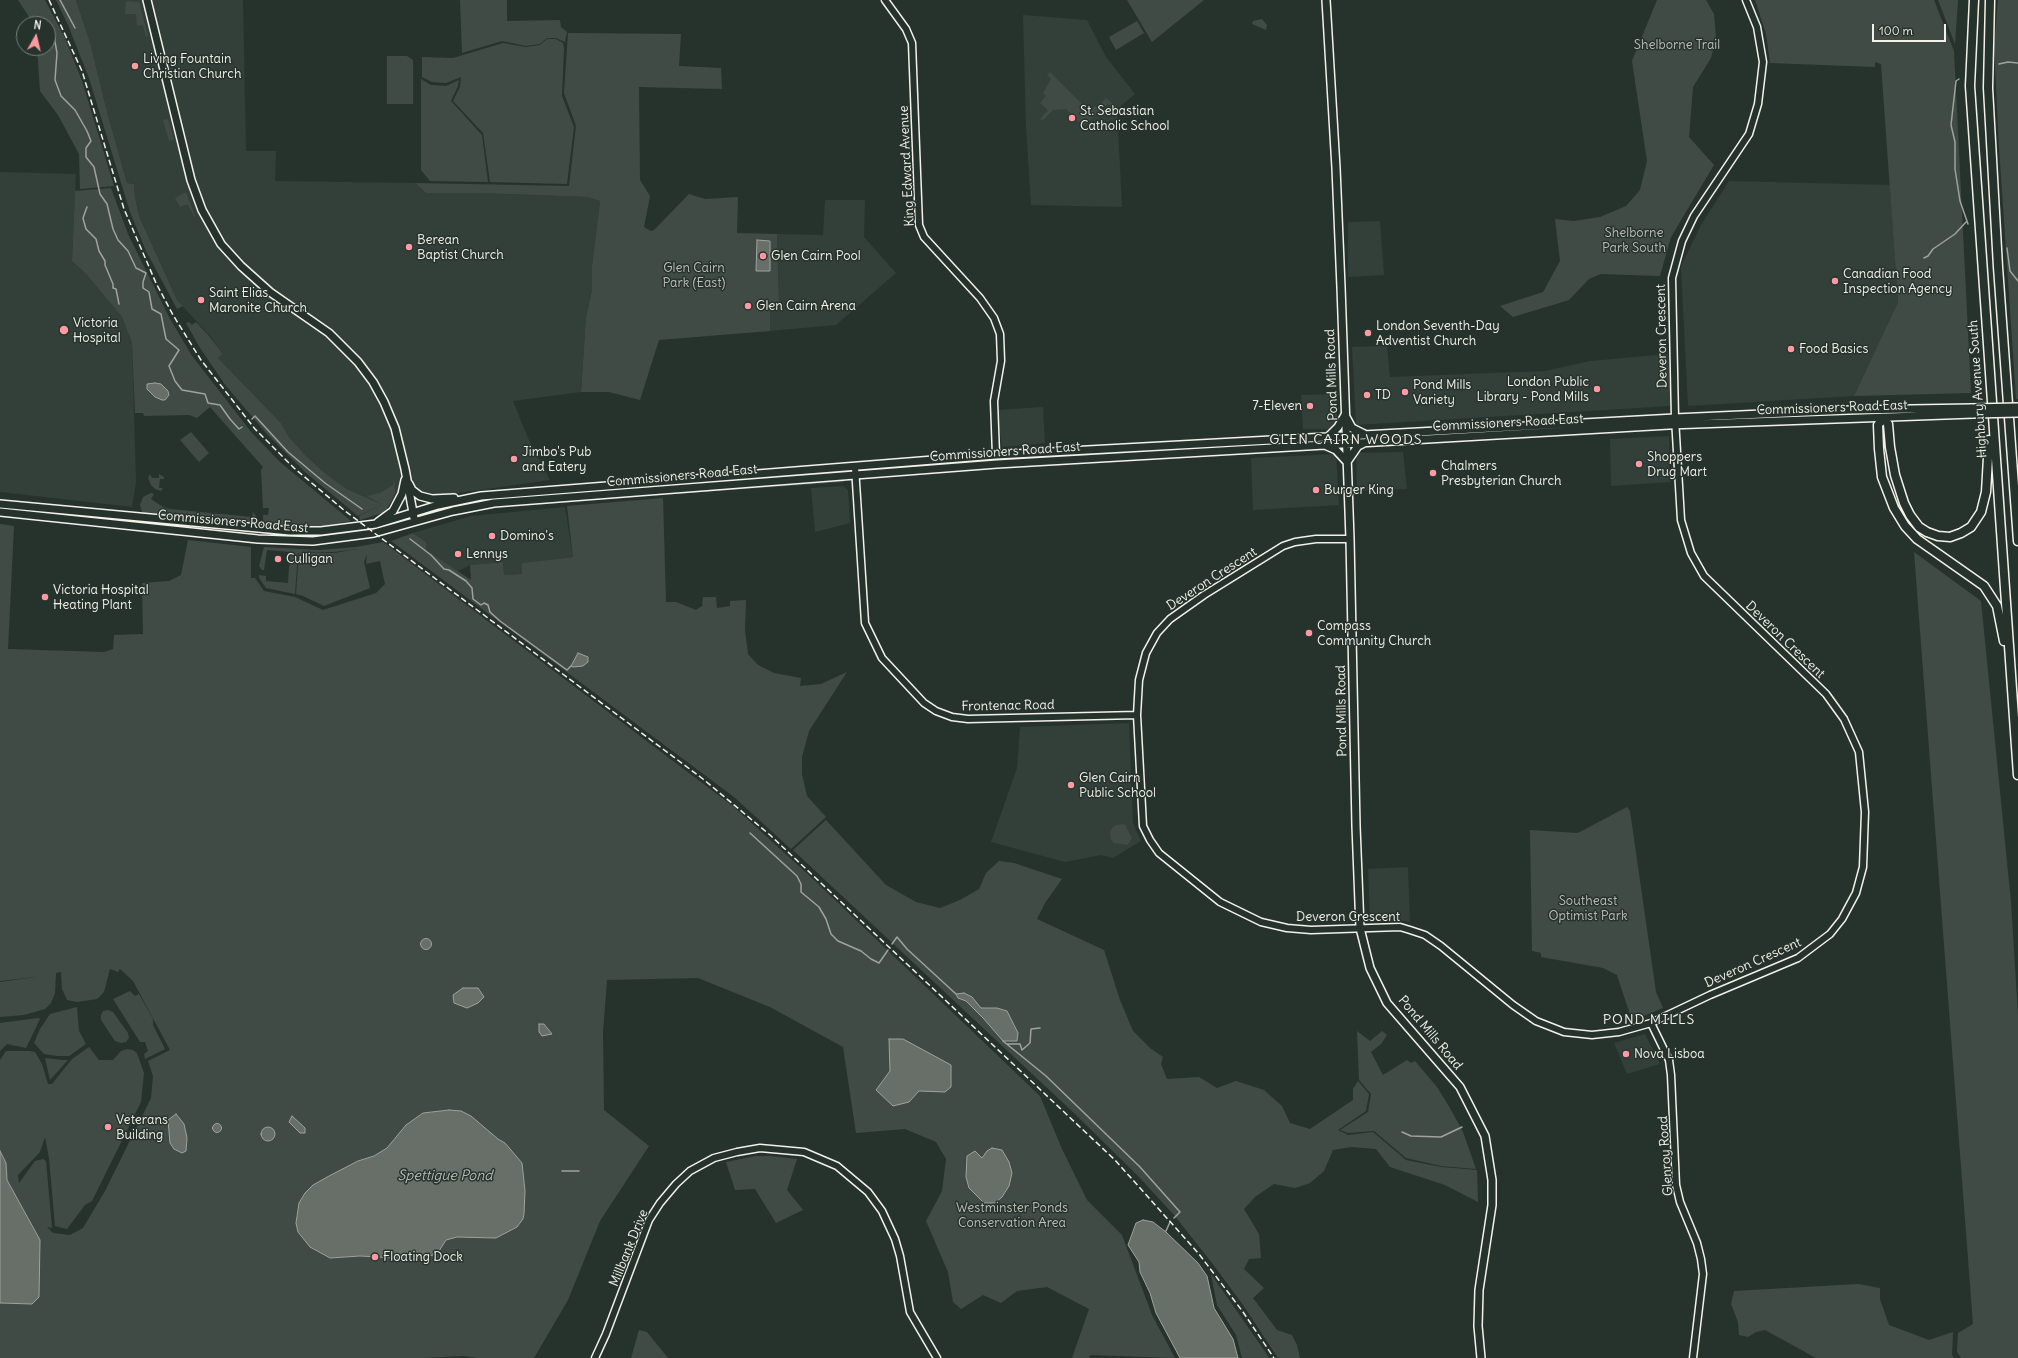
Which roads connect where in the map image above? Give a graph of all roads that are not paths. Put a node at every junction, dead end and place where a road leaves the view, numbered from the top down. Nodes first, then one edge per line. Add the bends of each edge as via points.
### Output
1 (148, 0) edge
2 (886, 0) edge
3 (1326, 0) edge
4 (1746, 0) edge
5 (1974, 0) edge
6 (1990, 0) edge
7 (2018, 407) edge
8 (1883, 409) junction
9 (1972, 411) junction
10 (2018, 413) edge
11 (1345, 415) junction
12 (1675, 418) junction
13 (1883, 418) junction
14 (2008, 422) junction
15 (1992, 424) junction
16 (1676, 426) junction
17 (1370, 435) junction
18 (1328, 437) junction
19 (1346, 440) junction
20 (1364, 443) junction
21 (1324, 445) junction
22 (996, 455) junction
23 (1347, 462) junction
24 (2018, 465) edge
25 (855, 467) junction
26 (856, 475) junction
27 (406, 478) junction
28 (468, 498) junction
29 (0, 504) edge
30 (0, 512) edge
31 (412, 514) junction
32 (414, 521) junction
33 (376, 524) junction
34 (1350, 539) junction
35 (2018, 541) edge
36 (2012, 683) junction
37 (1137, 715) junction
38 (2018, 775) edge
39 (1360, 928) junction
40 (1651, 1023) junction
41 (595, 1358) edge
42 (937, 1358) edge
43 (1481, 1358) edge
44 (1693, 1358) edge

1 - 27 main road via 191,180 209,223 221,244 252,276 270,292 329,333 358,362 384,402 395,428
2 - 22 street, King Edward Avenue via 906,29 912,43 919,225 924,237 980,298 994,318 1000,334 1002,361 994,401
3 - 11 main road, Pond Mills Road
4 - 12 street, Deveron Crescent via 1757,27 1763,62 1758,104 1749,134 1694,216 1674,264 1672,278
5 - 15 highway, Highbury Avenue South via 1970,86
6 - 14 highway via 1988,88
7 - 9 main road, Commissioners Road East, bridge
8 - 9 main road, Commissioners Road East
8 - 12 main road, Commissioners Road East
8 - 13 main road
9 - 10 main road, Commissioners Road East, bridge
9 - 13 main road, Commissioners Road East
11 - 17 main road via 1352,428
11 - 18 main road
11 - 19 main road, Pond Mills Road
12 - 16 street, Deveron Crescent
12 - 17 main road, Commissioners Road East
13 - 15 highway via 1888,424 1895,475 1910,515 1919,527 1927,532 1947,537 1961,533 1971,526 1983,507
13 - 16 main road, Commissioners Road East
13 - 36 highway via 1878,425 1880,464 1886,492 1904,526 1917,539 1975,578 1990,593 1999,614
14 - 24 highway
14 - 35 highway
15 - 36 highway, Highbury Avenue South
16 - 20 main road, Commissioners Road East
16 - 40 street, Deveron Crescent via 1681,520 1691,553 1704,576 1826,694 1844,719 1859,752 1865,831 1863,867 1856,893 1848,910 1830,934 1798,958
17 - 19 main road, Commissioners Road East
18 - 19 main road, Commissioners Road East
18 - 22 main road, Commissioners Road East
19 - 20 main road, Commissioners Road East
19 - 21 main road, Commissioners Road East
19 - 23 main road, Pond Mills Road
20 - 23 main road via 1355,450
21 - 23 main road via 1336,450
21 - 26 main road, Commissioners Road East
22 - 25 main road, Commissioners Road East
23 - 34 main road, Pond Mills Road
25 - 26 street, Frontenac Road
25 - 28 main road, Commissioners Road East
26 - 32 main road, Commissioners Road East via 494,503
26 - 37 street, Frontenac Road via 866,623 882,658 924,703 952,717 968,719
27 - 28 main road via 412,490 420,496 432,499
27 - 31 main road
27 - 33 main road via 402,494 393,511
28 - 31 main road, Commissioners Road East
29 - 33 main road, Commissioners Road East via 290,531 345,529
30 - 32 main road, Commissioners Road East via 291,541 342,539 380,532
31 - 32 main road
31 - 33 main road, Commissioners Road East
34 - 37 street, Deveron Crescent via 1316,539 1283,546 1170,619 1157,633 1146,653 1139,680
34 - 39 main road, Pond Mills Road
36 - 38 highway, Highbury Avenue South
37 - 39 street, Deveron Crescent via 1143,826 1159,853 1220,902 1261,922 1273,926 1311,930
39 - 40 street, Deveron Crescent via 1400,927 1425,935 1532,1018 1564,1032 1592,1035 1619,1032
39 - 43 main road, Pond Mills Road via 1370,968 1387,1002 1460,1087 1485,1136 1492,1180 1492,1205 1479,1290 1478,1326
40 - 44 street, Glenroy Road via 1666,1052 1671,1075 1676,1186 1697,1243 1703,1274
41 - 42 street, Millbank Drive via 649,1220 660,1203 690,1171 714,1158 760,1148 804,1152 837,1166 868,1192 882,1211 896,1239 910,1312

